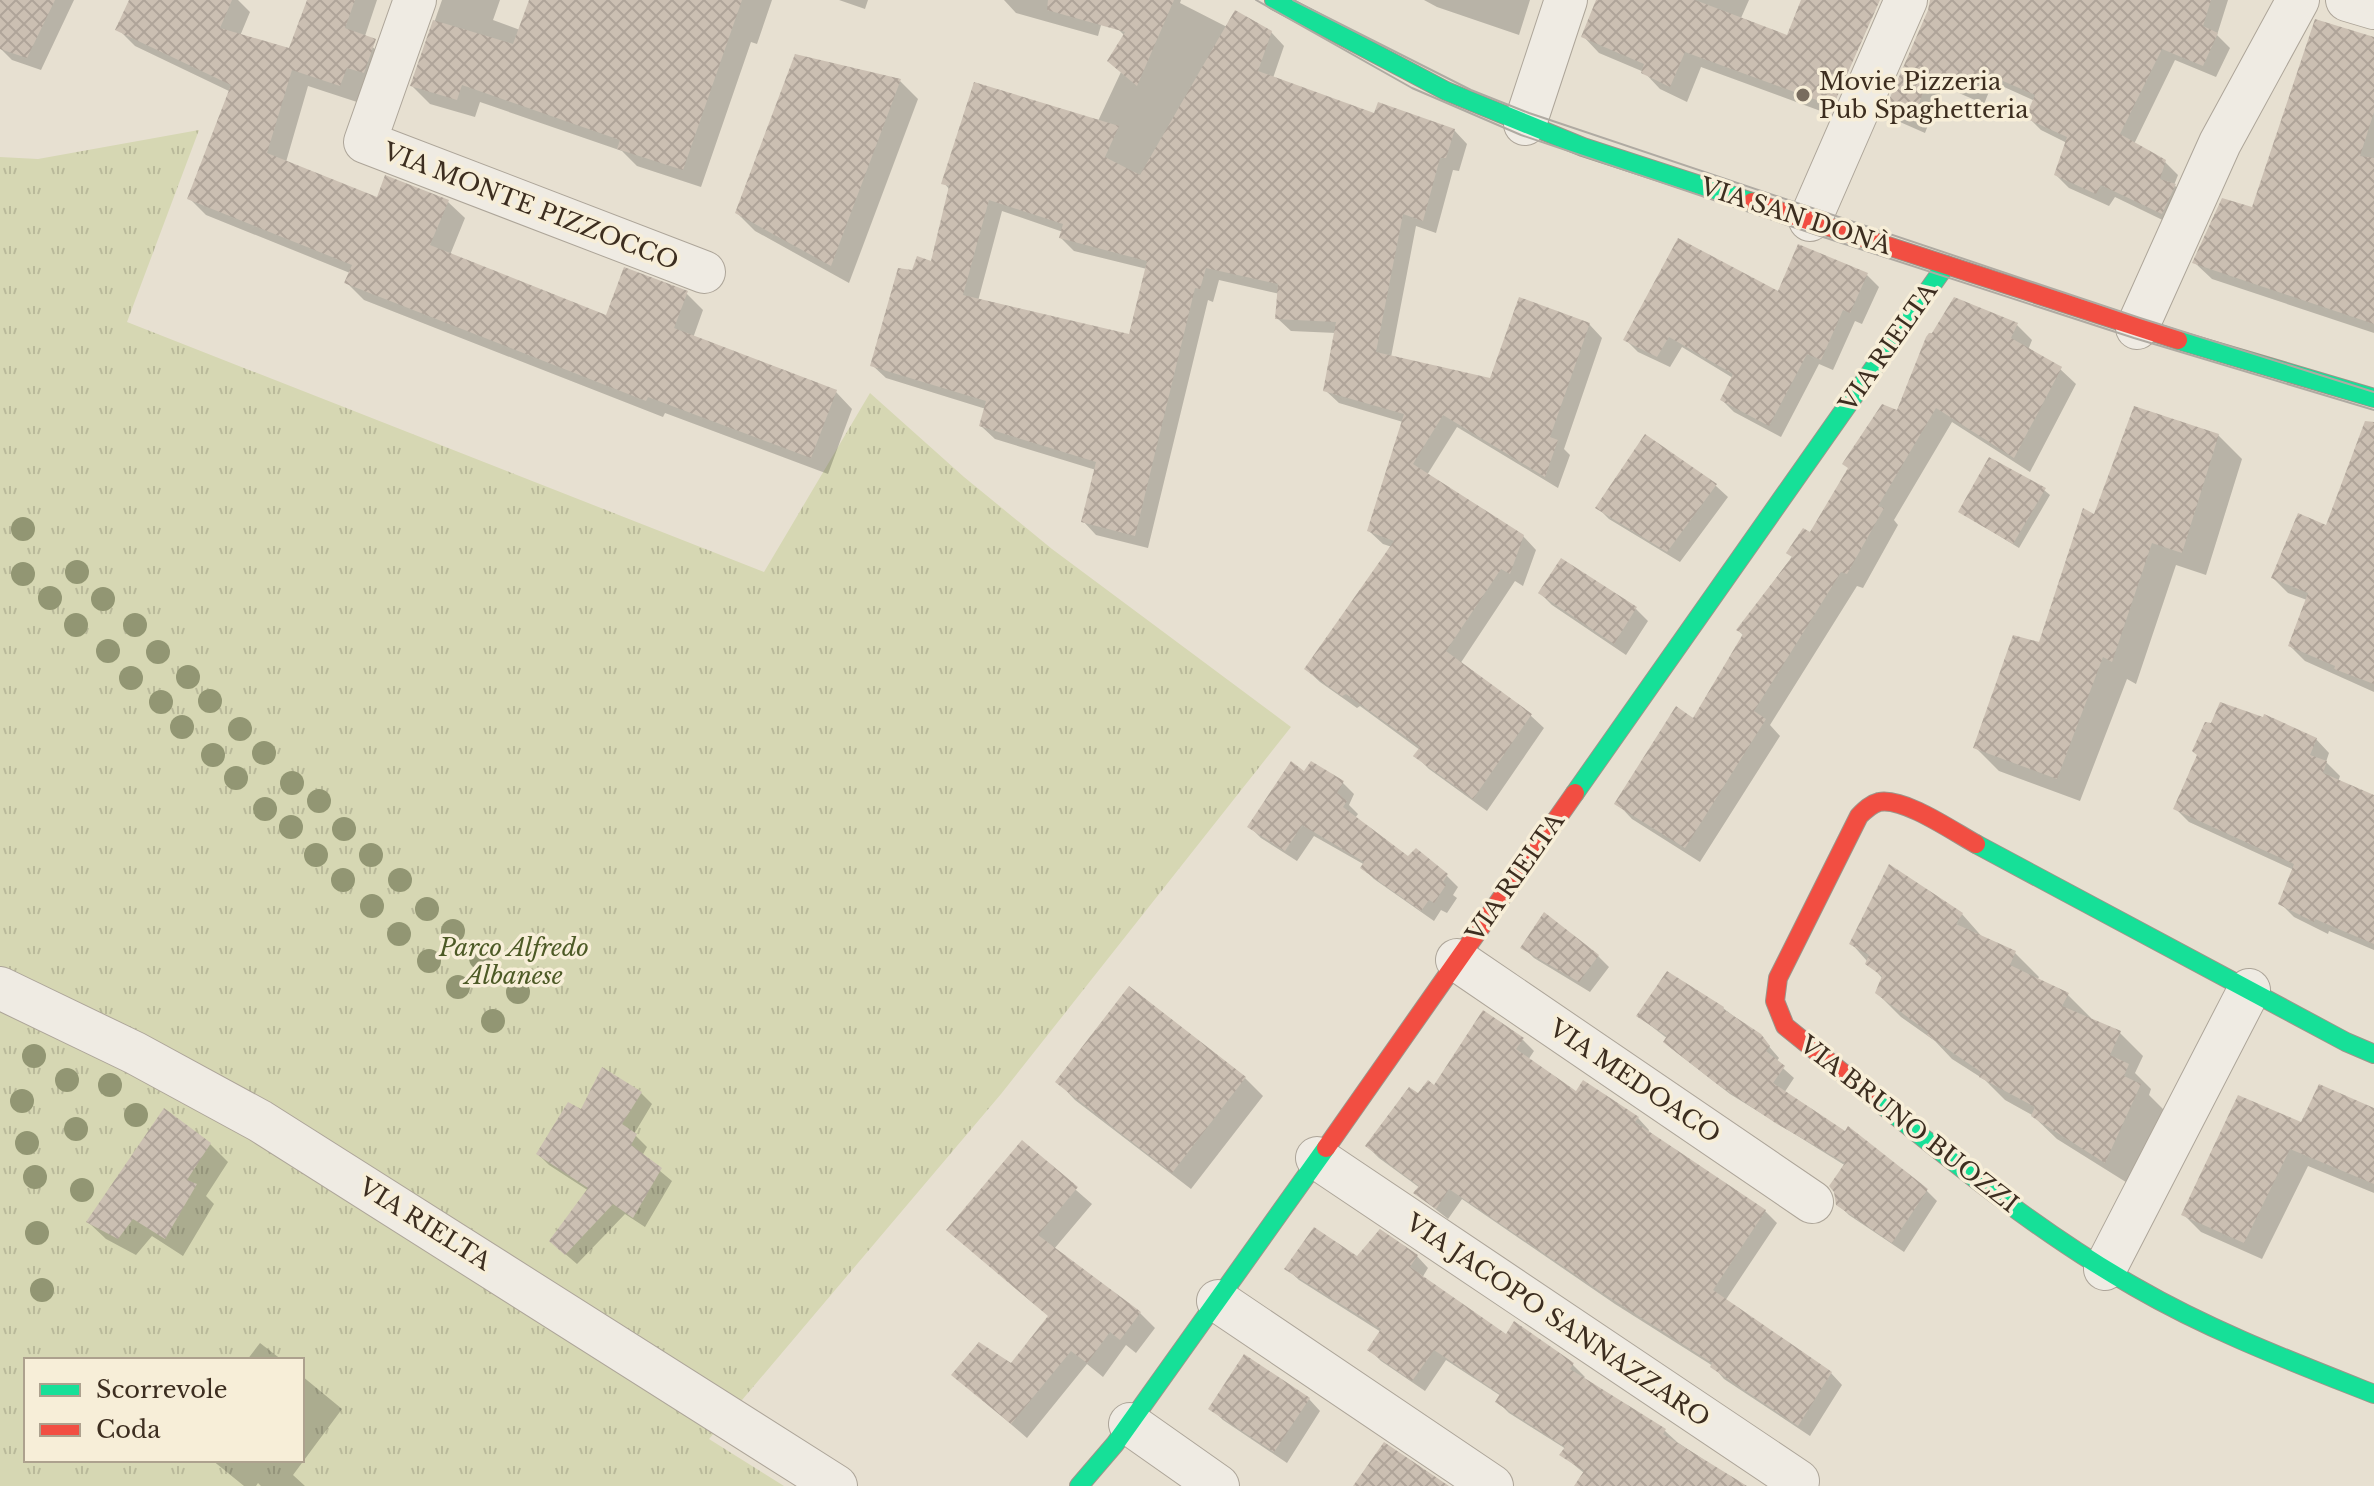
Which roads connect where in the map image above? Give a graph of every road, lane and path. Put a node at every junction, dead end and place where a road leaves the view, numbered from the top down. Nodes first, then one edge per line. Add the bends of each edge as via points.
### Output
1 (415, 0) edge
2 (1274, 0) edge
3 (1566, 0) edge
4 (1906, 0) edge
5 (2298, 0) edge
6 (2347, 0) edge
7 (2374, 8) edge
8 (1525, 124) junction
9 (1810, 220) junction
10 (1946, 265) junction
11 (704, 272) dead end
12 (2137, 328) junction
13 (2336, 387) junction
14 (2374, 398) edge
15 (2374, 405) edge
16 (1457, 960) junction
17 (0, 988) edge
18 (2249, 990) junction
19 (2374, 1054) edge
20 (1317, 1158) junction
21 (1812, 1202) dead end
22 (2105, 1269) junction
23 (1218, 1301) junction
24 (2374, 1394) edge
25 (1130, 1424) junction
26 (1798, 1481) dead end
27 (836, 1486) edge
28 (1079, 1486) edge
29 (1218, 1486) edge
30 (1492, 1486) edge

1 - 11 street, VIA MONTE PIZZOCCO via 365,142
2 - 8 street, VIA SAN DONÀ via 1417,77
3 - 8 street
4 - 9 street
5 - 12 street via 2220,143
6 - 7 street
8 - 9 street, VIA SAN DONÀ
9 - 10 street, VIA SAN DONÀ
10 - 12 street, VIA SAN DONÀ
10 - 16 street, VIA RIELTA
12 - 13 street, VIA SAN DONÀ
13 - 14 street, VIA SAN DONÀ
13 - 15 street, VIA SAN DONÀ
16 - 20 street, VIA RIELTA
16 - 21 street, VIA MEDOACO
17 - 27 street, VIA RIELTA via 148,1059 271,1127
18 - 19 street, VIA BRUNO BUOZZI
18 - 22 street
18 - 22 street, VIA BRUNO BUOZZI via 1905,806 1878,801 1859,816 1778,978 1775,1001 1785,1026 2019,1212
20 - 23 street, VIA RIELTA
20 - 26 street, VIA JACOPO SANNAZZARO
22 - 24 street, VIA BRUNO BUOZZI via 2187,1316
23 - 25 street, VIA RIELTA
23 - 30 street
25 - 28 street, VIA RIELTA
25 - 29 street

